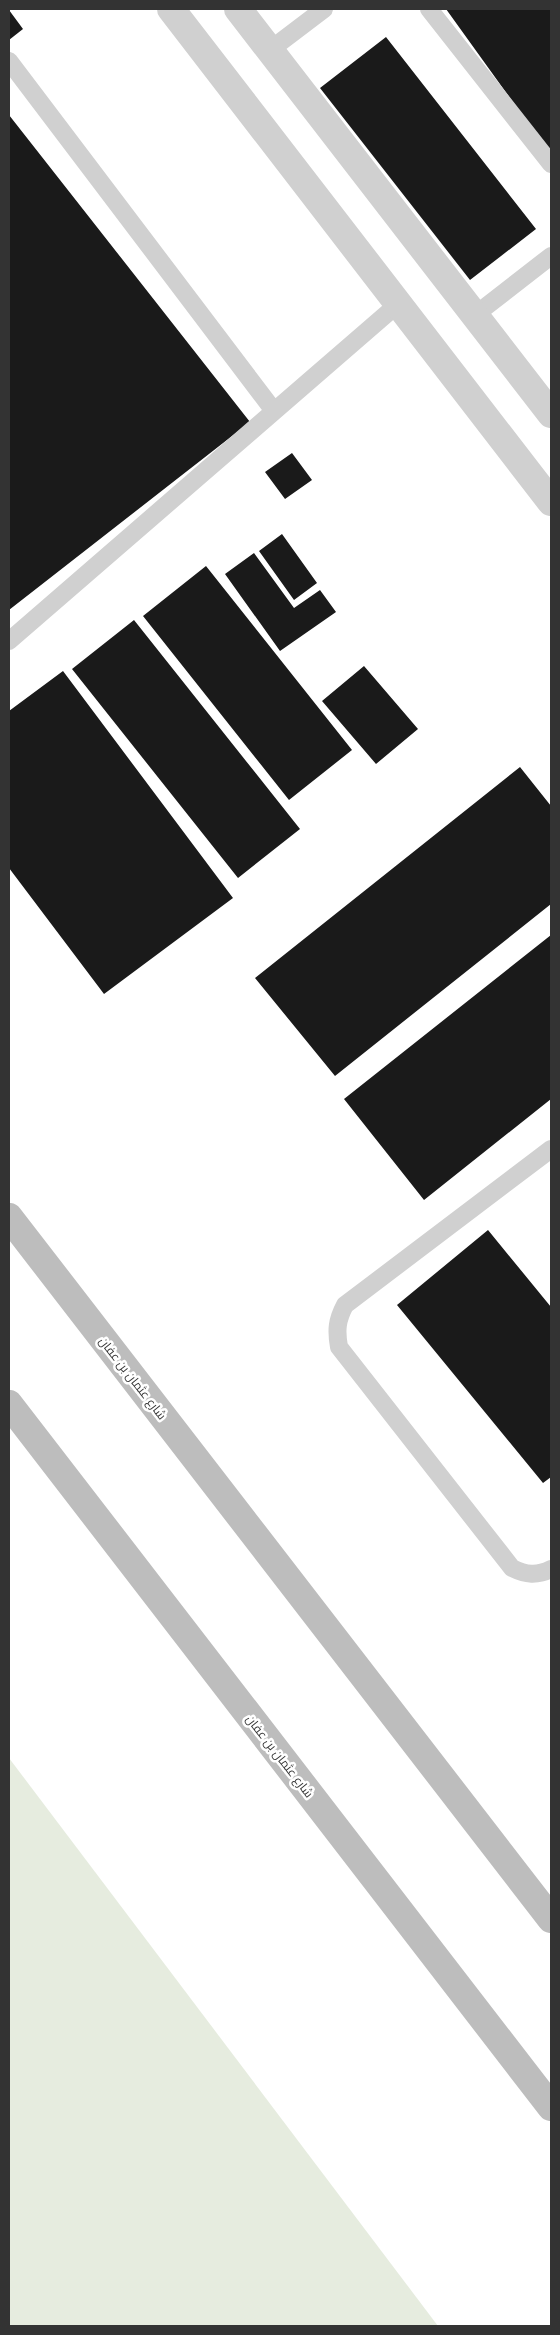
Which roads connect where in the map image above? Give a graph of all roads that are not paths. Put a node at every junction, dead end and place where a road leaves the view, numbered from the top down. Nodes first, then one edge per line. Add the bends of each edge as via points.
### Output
1 (171, 9) edge
2 (238, 9) edge
3 (324, 9) edge
4 (428, 9) edge
5 (270, 50) junction
6 (9, 61) edge
7 (551, 164) edge
8 (551, 256) edge
9 (398, 304) junction
10 (475, 316) junction
11 (274, 411) junction
12 (551, 414) edge
13 (551, 502) edge
14 (9, 641) edge
15 (551, 1149) edge
16 (9, 1217) edge
17 (9, 1404) edge
18 (551, 1568) edge
19 (551, 1919) edge
20 (551, 2107) edge

1 - 9 street
2 - 5 street
3 - 5 lane
4 - 7 lane
5 - 10 street
6 - 11 lane
8 - 10 lane
9 - 11 lane
9 - 13 street
10 - 12 street
11 - 14 lane
15 - 18 lane via 345,1305 338,1318 336,1332 339,1346 512,1568 524,1574 537,1574
16 - 19 main road, شارع عثمان بن عفان
17 - 20 main road, شارع عثمان بن عفان

